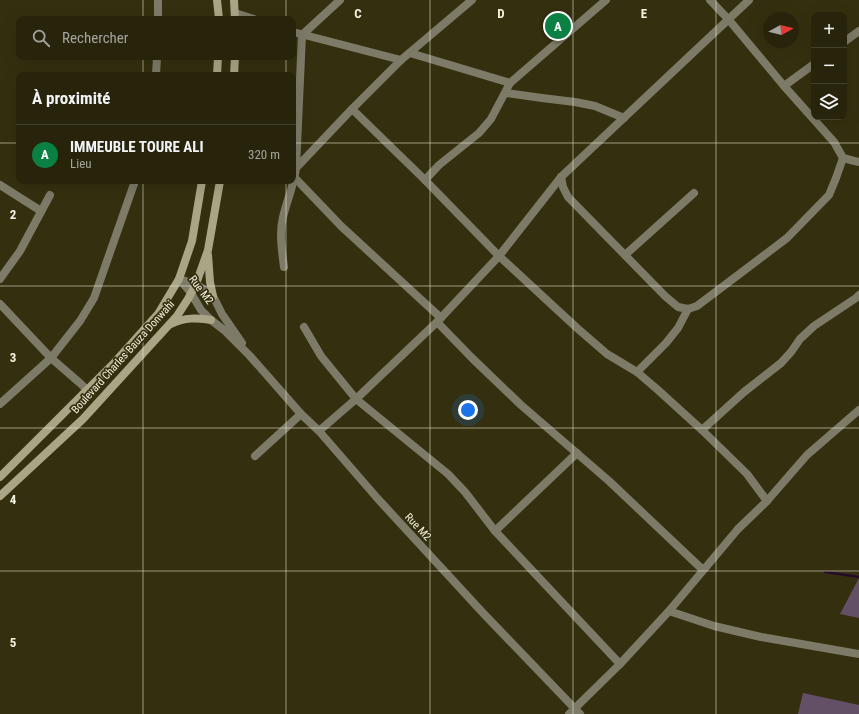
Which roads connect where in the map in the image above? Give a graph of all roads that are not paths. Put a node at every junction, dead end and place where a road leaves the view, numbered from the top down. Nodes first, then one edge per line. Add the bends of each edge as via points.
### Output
1 (158, 0) edge
2 (217, 0) edge
3 (234, 0) edge
4 (340, 0) edge
5 (472, 0) edge
6 (606, 0) edge
7 (710, 0) edge
8 (750, 0) edge
9 (158, 16) edge
10 (219, 16) edge
11 (235, 16) edge
12 (729, 20) junction
13 (296, 33) edge
14 (858, 34) edge
15 (302, 35) junction
16 (847, 40) edge
17 (410, 53) junction
18 (157, 60) edge
19 (218, 60) edge
20 (235, 60) edge
21 (401, 60) junction
22 (811, 66) edge
23 (156, 72) edge
24 (217, 72) edge
25 (234, 72) edge
26 (510, 83) junction
27 (784, 86) junction
28 (506, 92) junction
29 (352, 109) junction
30 (624, 118) junction
31 (843, 158) junction
32 (859, 162) edge
33 (296, 168) joint
34 (561, 177) junction
35 (296, 179) edge
36 (425, 180) junction
37 (134, 184) edge
38 (202, 184) edge
39 (219, 184) edge
40 (293, 184) edge
41 (0, 185) edge
42 (694, 193) dead end
43 (50, 195) dead end
44 (41, 211) junction
45 (208, 250) junction
46 (625, 255) junction
47 (499, 256) junction
48 (284, 267) dead end
49 (0, 279) edge
50 (179, 279) junction
51 (196, 284) junction
52 (191, 293) junction
53 (214, 296) junction
54 (858, 299) edge
55 (0, 304) edge
56 (688, 309) junction
57 (211, 320) junction
58 (439, 320) junction
59 (167, 327) junction
60 (304, 327) dead end
61 (250, 356) junction
62 (51, 358) junction
63 (637, 372) junction
64 (86, 390) junction
65 (356, 399) junction
66 (0, 404) edge
67 (859, 410) edge
68 (301, 414) junction
69 (702, 430) junction
70 (319, 432) junction
71 (577, 453) junction
72 (255, 456) dead end
73 (0, 477) edge
74 (0, 496) edge
75 (767, 501) junction
76 (495, 531) junction
77 (703, 570) junction
78 (669, 611) junction
79 (859, 654) edge
80 (620, 664) junction
81 (574, 712) edge

1 - 9 street
2 - 10 main road
3 - 11 main road
4 - 15 street
5 - 17 street
6 - 26 street
7 - 12 street
8 - 12 street
12 - 27 street
12 - 30 street
13 - 15 street
14 - 16 street
15 - 21 street
15 - 33 street
17 - 21 street
17 - 26 street
18 - 23 street
19 - 24 main road
20 - 25 main road
21 - 29 street
22 - 27 street
26 - 28 street
27 - 31 street via 834,142
28 - 30 street via 588,104
28 - 36 street via 491,119 479,133 439,164
29 - 33 street
29 - 36 street
30 - 34 street
31 - 32 street
31 - 56 street via 829,195 787,238 697,306
34 - 46 street via 568,197
34 - 47 street
35 - 58 street
36 - 47 street
37 - 62 street via 94,298 80,321
38 - 50 main road, Boulevard Charles Bauza Donwahi via 192,241
39 - 45 main road, Boulevard Charles Bauza Donwahi
40 - 48 street via 282,218
41 - 44 street
42 - 46 street
43 - 44 street
44 - 49 street via 20,251
45 - 51 main road, Boulevard Charles Bauza Donwahi
45 - 53 main road via 210,282
46 - 56 street via 678,307
47 - 58 street
47 - 63 street via 607,354
50 - 51 street, Rue M2
50 - 52 street, Rue M2
50 - 64 main road, Boulevard Charles Bauza Donwahi via 158,314
51 - 52 main road, Boulevard Charles Bauza Donwahi
51 - 53 street, Rue M2
52 - 57 street, Rue M2 via 201,310
52 - 59 main road, Boulevard Charles Bauza Donwahi
53 - 61 street, Rue M2 via 222,314
54 - 69 street via 814,326 781,363
55 - 62 street
56 - 63 street via 666,343
57 - 59 main road via 189,318
57 - 61 street, Rue M2
58 - 65 street
58 - 71 street via 473,360
59 - 74 main road, Boulevard Charles Bauza Donwahi via 83,418
60 - 65 street via 321,356
61 - 68 street, Rue M2
62 - 64 street
62 - 66 street
63 - 69 street
64 - 73 main road, Boulevard Charles Bauza Donwahi
65 - 70 street
65 - 76 street via 448,474
67 - 75 street via 808,454
68 - 70 street, Rue M2
68 - 72 street
69 - 75 street via 747,474
70 - 81 street, Rue M2
71 - 76 street
71 - 77 street
75 - 77 street via 738,529
76 - 80 street
77 - 78 street
78 - 79 street via 714,626 761,637
78 - 80 street
80 - 81 street

